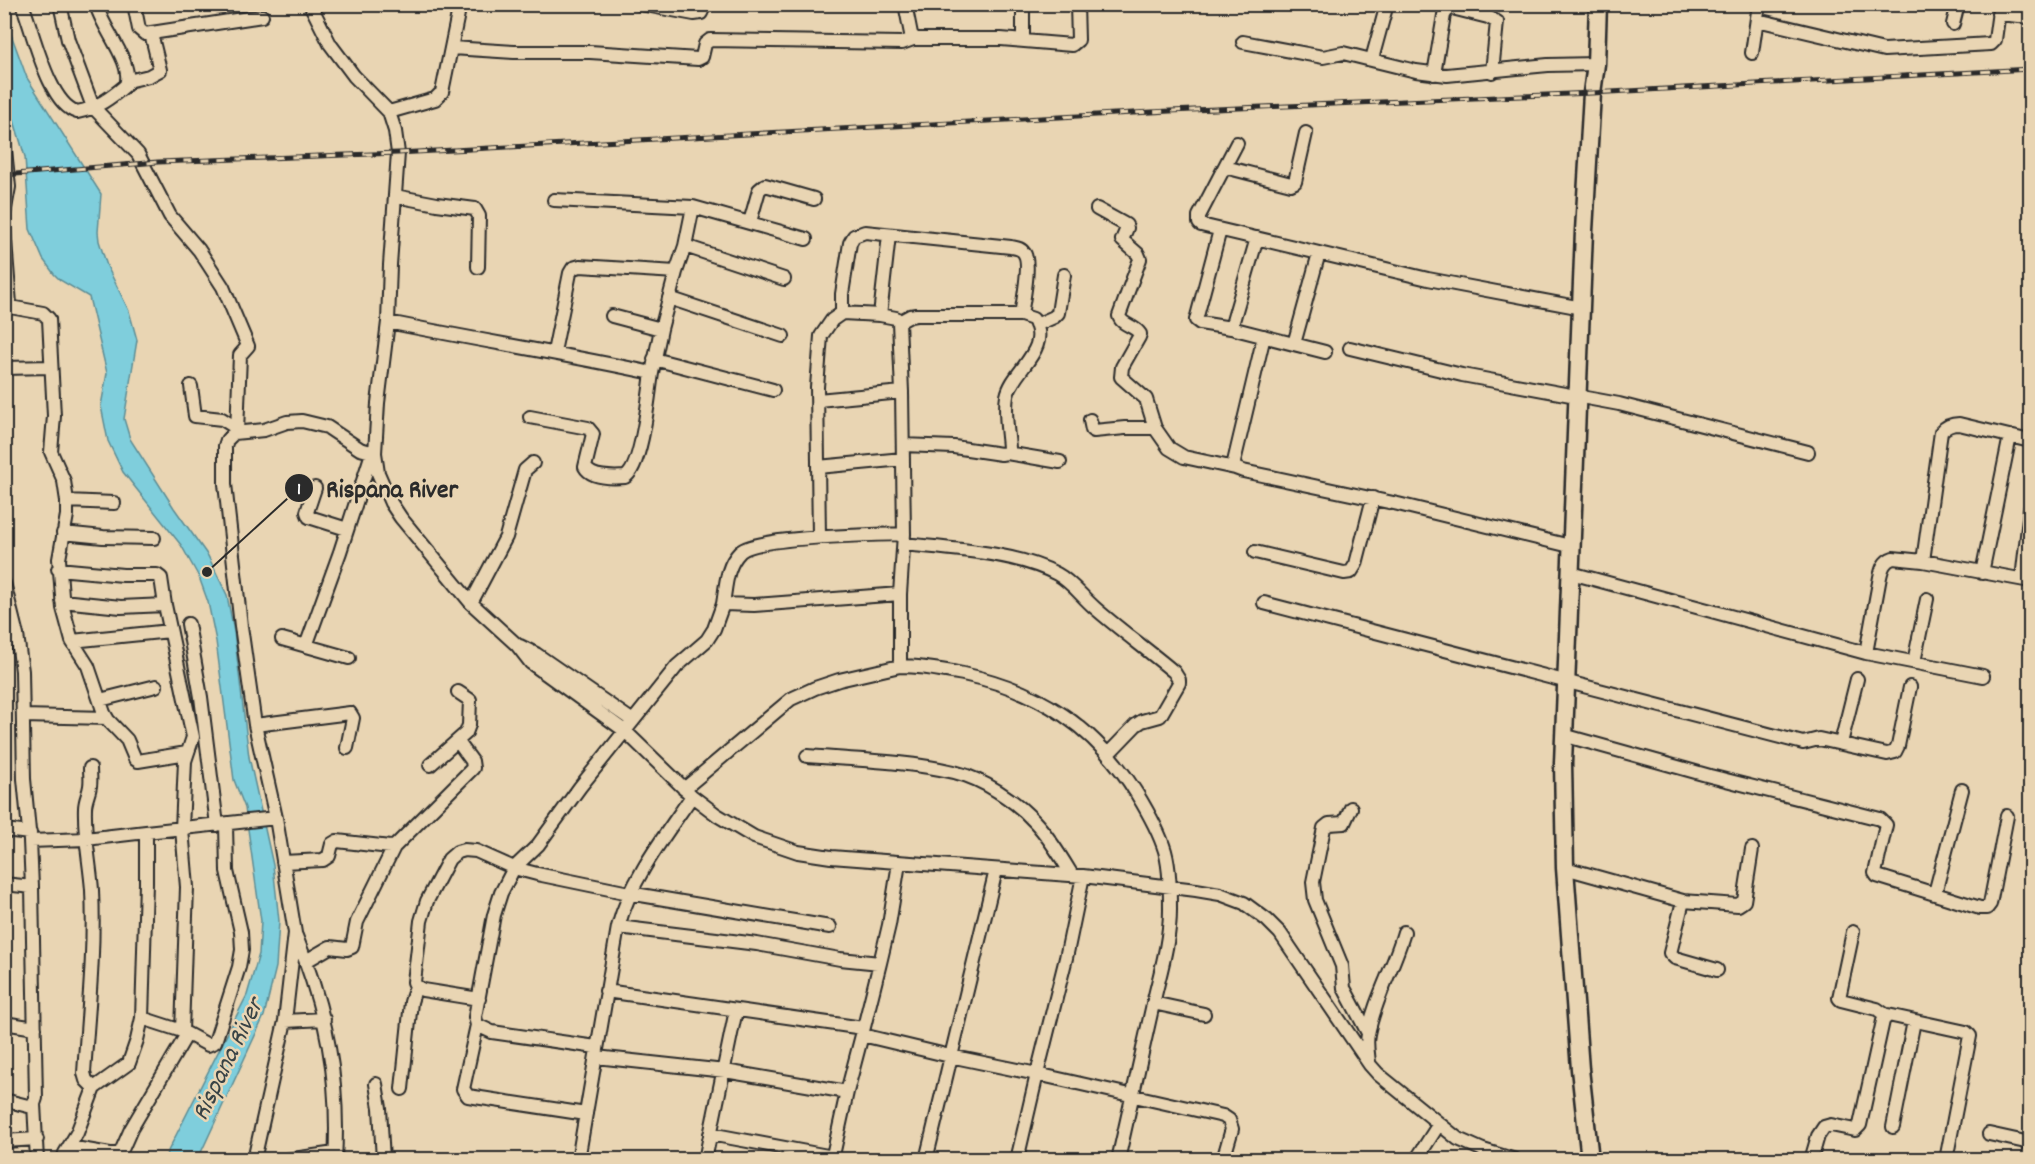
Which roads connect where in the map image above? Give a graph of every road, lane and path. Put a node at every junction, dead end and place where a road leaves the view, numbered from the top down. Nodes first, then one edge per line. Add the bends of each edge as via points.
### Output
1 (22, 4) edge
2 (60, 4) edge
3 (96, 4) edge
4 (134, 4) edge
5 (310, 4) edge
6 (460, 4) edge
7 (640, 4) edge
8 (705, 4) edge
9 (905, 4) edge
10 (1023, 4) edge
11 (1077, 4) edge
12 (1387, 4) edge
13 (1598, 4) edge
14 (1759, 4) edge
15 (1959, 4) edge
16 (1999, 9) edge
17 (262, 16) dead end
18 (2031, 17) edge
19 (1757, 20) junction
20 (1953, 24) dead end
21 (151, 33) junction
22 (913, 39) junction
23 (1023, 40) junction
24 (1243, 42) dead end
25 (452, 48) junction
26 (1752, 53) dead end
27 (1372, 59) junction
28 (1596, 64) junction
29 (1492, 72) junction
30 (1434, 74) junction
31 (128, 81) junction
32 (93, 107) junction
33 (389, 112) junction
34 (1306, 133) dead end
35 (4, 141) edge
36 (1237, 142) dead end
37 (1225, 166) junction
38 (394, 196) junction
39 (814, 199) dead end
40 (554, 200) dead end
41 (693, 207) junction
42 (1097, 209) dead end
43 (4, 214) edge
44 (750, 222) junction
45 (4, 228) edge
46 (1221, 230) junction
47 (890, 235) junction
48 (1257, 238) junction
49 (806, 239) dead end
50 (685, 246) junction
51 (1319, 253) junction
52 (478, 267) dead end
53 (676, 272) junction
54 (1064, 275) dead end
55 (784, 279) dead end
56 (669, 298) junction
57 (1582, 308) junction
58 (7, 309) edge
59 (842, 313) junction
60 (880, 315) junction
61 (1022, 315) junction
62 (612, 316) dead end
63 (388, 322) junction
64 (899, 322) junction
65 (1036, 325) junction
66 (1231, 328) junction
67 (661, 329) junction
68 (783, 336) dead end
69 (1264, 336) junction
70 (1294, 344) junction
71 (1350, 348) dead end
72 (554, 352) junction
73 (1325, 352) dead end
74 (654, 359) junction
75 (51, 367) junction
76 (4, 368) edge
77 (652, 373) junction
78 (191, 386) dead end
79 (773, 390) dead end
80 (902, 392) junction
81 (1579, 395) junction
82 (818, 400) junction
83 (530, 417) dead end
84 (1090, 420) dead end
85 (1155, 428) junction
86 (238, 431) junction
87 (2010, 436) junction
88 (2031, 441) edge
89 (903, 445) junction
90 (1808, 452) dead end
91 (373, 453) junction
92 (1007, 453) junction
93 (903, 459) junction
94 (1060, 462) dead end
95 (533, 464) dead end
96 (818, 467) junction
97 (1235, 468) junction
98 (315, 488) dead end
99 (1372, 498) junction
100 (67, 501) junction
101 (114, 503) dead end
102 (2031, 509) edge
103 (347, 529) junction
104 (63, 532) junction
105 (819, 537) junction
106 (154, 538) dead end
107 (904, 539) junction
108 (1570, 546) junction
109 (1255, 552) dead end
110 (1923, 561) junction
111 (58, 569) junction
112 (1571, 573) junction
113 (1982, 573) junction
114 (2026, 580) edge
115 (5, 591) edge
116 (900, 594) junction
117 (1927, 599) dead end
118 (62, 601) junction
119 (471, 603) junction
120 (1264, 603) dead end
121 (723, 604) junction
122 (165, 605) junction
123 (188, 624) dead end
124 (170, 631) junction
125 (282, 639) dead end
126 (72, 641) junction
127 (306, 646) junction
128 (1866, 654) junction
129 (349, 658) dead end
130 (1914, 662) junction
131 (900, 666) junction
132 (1983, 676) dead end
133 (1857, 679) dead end
134 (1567, 681) junction
135 (156, 686) dead end
136 (1910, 687) dead end
137 (458, 692) dead end
138 (100, 700) junction
139 (23, 716) junction
140 (107, 718) junction
141 (255, 725) junction
142 (629, 726) junction
143 (1563, 735) junction
144 (458, 742) junction
145 (1841, 742) junction
146 (347, 748) dead end
147 (187, 753) junction
148 (1108, 754) junction
149 (807, 756) dead end
150 (430, 765) dead end
151 (90, 768) dead end
152 (1962, 790) dead end
153 (688, 793) junction
154 (1351, 808) dead end
155 (2007, 816) dead end
156 (272, 819) junction
157 (221, 825) junction
158 (182, 829) junction
159 (4, 831) edge
160 (146, 832) junction
161 (30, 837) junction
162 (86, 839) junction
163 (394, 847) junction
164 (1752, 849) dead end
165 (284, 862) junction
166 (899, 863) junction
167 (514, 868) junction
168 (1565, 868) junction
169 (996, 870) junction
170 (1077, 876) junction
171 (4, 884) edge
172 (1169, 886) junction
173 (32, 887) junction
174 (1935, 893) junction
175 (629, 894) junction
176 (1683, 901) junction
177 (618, 927) junction
178 (830, 927) dead end
179 (1404, 932) dead end
180 (1852, 932) dead end
181 (295, 933) junction
182 (306, 962) junction
183 (880, 963) junction
184 (1717, 970) dead end
185 (416, 986) junction
186 (606, 991) junction
187 (478, 999) junction
188 (1153, 1003) junction
189 (736, 1010) junction
190 (1204, 1014) dead end
191 (1887, 1016) junction
192 (142, 1018) junction
193 (324, 1019) junction
194 (1914, 1021) junction
195 (285, 1022) junction
196 (4, 1023) edge
197 (477, 1025) junction
198 (35, 1028) junction
199 (862, 1032) junction
200 (185, 1033) junction
201 (1368, 1033) junction
202 (596, 1052) junction
203 (950, 1056) junction
204 (1370, 1065) junction
205 (724, 1071) junction
206 (1036, 1074) junction
207 (376, 1084) dead end
208 (94, 1088) junction
209 (402, 1089) dead end
210 (847, 1092) junction
211 (1132, 1095) junction
212 (4, 1100) edge
213 (34, 1104) junction
214 (586, 1114) junction
215 (1439, 1124) junction
216 (1893, 1127) dead end
217 (710, 1134) junction
218 (1989, 1134) dead end
219 (37, 1139) junction
220 (4, 1141) edge
221 (2031, 1143) edge
222 (69, 1147) junction
223 (101, 1156) edge
224 (335, 1156) edge
225 (832, 1158) edge
226 (37, 1160) edge
227 (63, 1160) edge
228 (254, 1160) edge
229 (286, 1160) edge
230 (383, 1160) edge
231 (578, 1160) edge
232 (705, 1160) edge
233 (926, 1160) edge
234 (1017, 1160) edge
235 (1118, 1160) edge
236 (1223, 1160) edge
237 (1416, 1160) edge
238 (1515, 1160) edge
239 (1590, 1160) edge
240 (1811, 1160) edge
241 (1946, 1160) edge

1 - 32 street via 58,97 71,110 80,112
2 - 32 street via 70,46
3 - 31 street via 127,70
4 - 21 street via 140,31
5 - 33 street via 338,55
6 - 25 street
7 - 8 street via 694,14 701,13
9 - 22 street
10 - 23 street
11 - 23 street via 1076,43
12 - 27 street
13 - 28 main road
14 - 19 street
15 - 20 street
16 - 18 street
16 - 19 street via 1995,40 1991,44 1884,50
17 - 21 street
19 - 26 street
21 - 31 street via 160,70
22 - 23 street
22 - 25 street via 902,44 710,40 698,59
24 - 27 street via 1323,57 1343,53
25 - 33 street via 440,95
27 - 30 street
28 - 29 street
28 - 57 main road
29 - 30 street
29 - 30 street via 1497,22 1452,8 1444,15
31 - 32 street
32 - 86 street via 136,151 175,224 224,287 248,346 240,355
33 - 38 street via 398,153
34 - 37 street via 1295,182 1291,184
35 - 43 street via 9,187
36 - 37 street
37 - 46 street via 1198,220 1201,225
38 - 52 street via 475,209 479,216
38 - 63 street
39 - 44 street via 765,185 756,196
40 - 41 street
41 - 44 street
41 - 50 street
42 - 85 street via 1126,225 1122,240 1140,259 1119,316 1139,331 1139,337 1120,373 1146,399
44 - 49 street
45 - 58 street
46 - 48 street
46 - 66 street via 1196,320
47 - 59 street via 862,232 852,238
47 - 60 street
47 - 61 street via 1023,250 1027,264
48 - 51 street
48 - 66 street
50 - 53 street
50 - 55 street
51 - 57 street via 1428,279
51 - 70 street
53 - 56 street
53 - 72 street via 575,267 570,273
54 - 65 street via 1058,313
56 - 67 street
56 - 68 street
57 - 81 main road
58 - 75 street via 48,316
59 - 60 street
59 - 82 street via 821,336
60 - 64 street
61 - 64 street via 916,315
61 - 65 street via 1033,319
62 - 67 street
63 - 72 street
63 - 91 street
64 - 80 street
65 - 92 street via 1038,339 1033,354 1007,394
66 - 69 street
67 - 74 street
69 - 70 street
69 - 97 street
70 - 73 street
71 - 81 street via 1462,375
72 - 77 street
74 - 77 street
74 - 79 street
75 - 76 street
75 - 100 street via 51,452 64,481
77 - 83 street via 643,433 632,471 625,477 587,471 593,434 588,428
78 - 86 street via 195,416 222,419
80 - 82 street
80 - 89 street
81 - 90 street
81 - 108 main road
82 - 96 street
84 - 85 street via 1094,431
85 - 97 street via 1169,448 1184,457
86 - 91 street via 264,430 302,421 327,427
86 - 141 street via 225,446 225,484
87 - 88 street
87 - 110 street via 1954,424 1941,432
87 - 113 street
89 - 92 street
89 - 93 street
91 - 103 street
91 - 119 street via 383,488 396,511
92 - 94 street
93 - 96 street
93 - 107 street
95 - 119 street via 525,470 506,537
96 - 105 street
97 - 99 street
98 - 103 street via 309,517
99 - 108 street
99 - 109 street via 1351,572
100 - 101 street
100 - 104 street
102 - 114 street
103 - 127 street
104 - 106 street
104 - 111 street
105 - 107 street
105 - 121 street via 745,548 728,571
107 - 116 street
107 - 148 street via 1011,559 1058,574 1174,672 1179,683 1160,716 1139,723
108 - 112 main road
110 - 113 street
110 - 128 street via 1893,558 1883,566
111 - 118 street
111 - 122 street via 158,575
112 - 128 street
112 - 134 main road
113 - 114 street
115 - 139 street via 17,635
116 - 121 street
116 - 131 street
117 - 130 street
118 - 122 street via 121,607
118 - 126 street
119 - 142 street via 531,663
120 - 134 street
121 - 142 street via 707,640 677,666
122 - 124 street
123 - 157 street
124 - 126 street
124 - 147 street via 192,728
125 - 127 street
126 - 138 street via 88,666
127 - 129 street
128 - 130 street
130 - 132 street
131 - 148 street via 929,667 979,677 1034,696 1063,714
131 - 153 street via 839,680 791,699
133 - 145 street
134 - 143 main road
134 - 145 street via 1798,742
135 - 138 street
136 - 145 street via 1895,753
137 - 144 street via 470,702 469,725
138 - 140 street
139 - 140 street
139 - 161 street
140 - 147 street via 124,736 136,760
141 - 146 street via 350,713 354,718
141 - 156 street
142 - 153 street
142 - 167 street via 538,845
143 - 168 main road
143 - 174 street via 1880,819 1886,825 1876,876
144 - 150 street
144 - 163 street via 472,761 472,768
147 - 158 street
148 - 172 street via 1131,783 1161,839
149 - 170 street via 903,764 971,778 992,788 1035,821
151 - 162 street via 84,809
152 - 174 street
153 - 166 street via 741,830 766,842 831,858
153 - 175 street
154 - 201 street via 1344,823 1324,828 1312,889 1342,966 1344,988
155 - 174 street via 1989,906 1971,906
156 - 157 street
156 - 165 street
157 - 158 street
157 - 200 street via 241,932 241,958 215,1042 208,1045
158 - 160 street
158 - 200 street via 187,887
159 - 161 street
160 - 162 street
160 - 192 street
161 - 162 street
161 - 173 street
162 - 208 street via 93,945 84,1073
163 - 165 street via 337,841 324,860
163 - 182 street via 357,922 352,947 330,947
164 - 176 street via 1741,905
165 - 181 street
166 - 169 street
166 - 183 street
167 - 175 street
167 - 185 street via 476,851 464,850 453,855 424,910 413,976
167 - 187 street via 494,915
168 - 176 street
168 - 239 main road
169 - 170 street
169 - 203 street
170 - 172 street
170 - 206 street via 1066,958
171 - 173 street
172 - 188 street via 1169,926
172 - 204 street via 1220,894 1251,907 1268,920 1291,947
173 - 198 street
175 - 177 street
175 - 178 street
176 - 184 street via 1670,953 1675,958
177 - 183 street
177 - 186 street
179 - 201 street via 1394,965 1379,993
180 - 191 street via 1838,997 1882,1010
181 - 182 street
181 - 195 street
182 - 193 street
183 - 199 street
185 - 187 street via 433,993
185 - 209 street
186 - 189 street
186 - 202 street
187 - 197 street
188 - 190 street
188 - 211 street
189 - 199 street
189 - 205 street
191 - 194 street
191 - 240 street via 1860,1125 1854,1130 1824,1127
192 - 200 street
192 - 208 street via 129,1063
193 - 195 street
193 - 224 street via 336,1086
194 - 216 street
194 - 241 street via 1970,1036
195 - 228 street
196 - 198 street
197 - 202 street via 492,1032
197 - 214 street via 463,1089 468,1096
198 - 213 street
199 - 203 street
199 - 210 street
200 - 223 street via 121,1152
201 - 204 street
202 - 205 street
202 - 214 street
203 - 206 street
203 - 233 street
204 - 215 street
205 - 210 street
205 - 217 street
206 - 211 street
206 - 234 street
207 - 230 street
208 - 222 street
210 - 225 street
211 - 235 street
211 - 236 street via 1227,1118 1232,1129
212 - 213 street via 25,1106
213 - 219 street
214 - 231 street
215 - 237 street
215 - 238 street via 1470,1145
217 - 225 street
217 - 232 street
218 - 221 street
219 - 220 street
219 - 226 street
222 - 223 street
222 - 227 street
224 - 229 street

